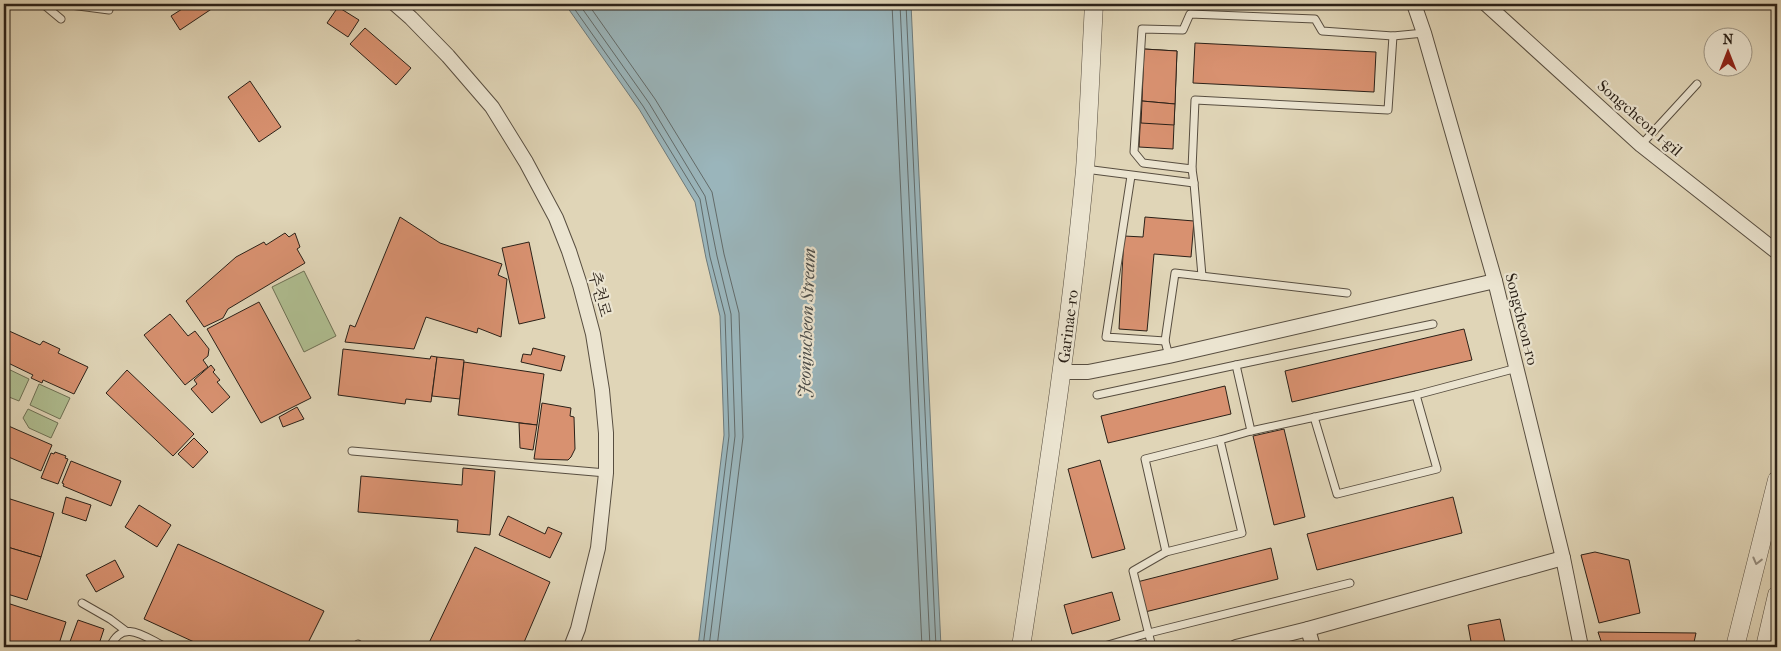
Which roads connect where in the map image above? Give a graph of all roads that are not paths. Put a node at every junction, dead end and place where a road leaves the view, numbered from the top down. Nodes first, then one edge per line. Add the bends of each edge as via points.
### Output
1 (4, 4) edge
2 (9, 4) edge
3 (43, 4) edge
4 (63, 4) edge
5 (395, 4) edge
6 (1094, 4) edge
7 (1414, 4) edge
8 (1486, 4) edge
9 (109, 10) dead end
10 (61, 19) dead end
11 (1424, 33) junction
12 (1393, 36) junction
13 (1697, 84) dead end
14 (1641, 145) junction
15 (1085, 169) junction
16 (1192, 169) junction
17 (1131, 176) junction
18 (1194, 183) junction
19 (1777, 252) edge
20 (1202, 276) junction
21 (1495, 281) junction
22 (1347, 293) dead end
23 (1433, 324) dead end
24 (1165, 341) junction
25 (1169, 356) junction
26 (1236, 365) junction
27 (1516, 368) junction
28 (1062, 372) junction
29 (1097, 395) dead end
30 (1416, 396) junction
31 (1314, 418) junction
32 (1251, 431) junction
33 (1220, 440) junction
34 (352, 451) dead end
35 (606, 473) junction
36 (1777, 480) edge
37 (1166, 552) junction
38 (1563, 558) junction
39 (1350, 583) dead end
40 (1777, 595) edge
41 (82, 603) dead end
42 (1308, 629) junction
43 (126, 631) junction
44 (1149, 633) junction
45 (155, 645) edge
46 (110, 647) edge
47 (166, 647) edge
48 (571, 647) edge
49 (1021, 647) edge
50 (1101, 647) edge
51 (1152, 647) edge
52 (1236, 647) edge
53 (1313, 647) edge
54 (1581, 647) edge
55 (1735, 647) edge
56 (1765, 647) edge

1 - 2 lane
3 - 10 lane
4 - 9 lane
5 - 35 street, 추천로 via 448,56 492,107 556,218 593,334 606,432
6 - 15 street, Garinae-ro
7 - 11 street, Songcheon-ro
8 - 14 street, Songcheon 1-gil
11 - 12 lane
11 - 21 street, Songcheon-ro
12 - 16 lane via 1388,110 1195,100
12 - 16 lane via 1322,31 1315,19 1190,14 1183,30 1142,28 1134,152 1143,164
13 - 14 lane
14 - 19 street, Songcheon 1-gil
15 - 17 lane
15 - 28 street, Garinae-ro
16 - 18 lane
17 - 18 lane
17 - 24 lane via 1106,337
18 - 20 lane
20 - 22 lane
20 - 24 lane via 1175,273
21 - 25 street
21 - 27 street, Songcheon-ro
23 - 26 lane
24 - 25 lane
25 - 28 street via 1088,372
26 - 29 lane
26 - 32 lane
27 - 30 lane
27 - 38 street, Songcheon-ro
28 - 49 street, Garinae-ro
30 - 31 lane
30 - 31 lane via 1437,469 1337,494
31 - 32 lane
32 - 33 lane
33 - 37 lane via 1145,458
33 - 37 lane via 1242,533
34 - 35 lane
35 - 48 street, 추천로 via 598,548
36 -> 55 street
37 - 44 lane via 1133,572
38 - 42 street
38 - 54 street, Songcheon-ro
39 - 44 lane
40 - 56 street
41 - 43 lane
42 - 52 street
42 - 53 street
43 - 45 lane via 130,630
43 - 46 lane via 114,638
44 - 50 lane
44 - 51 lane
45 - 47 lane

